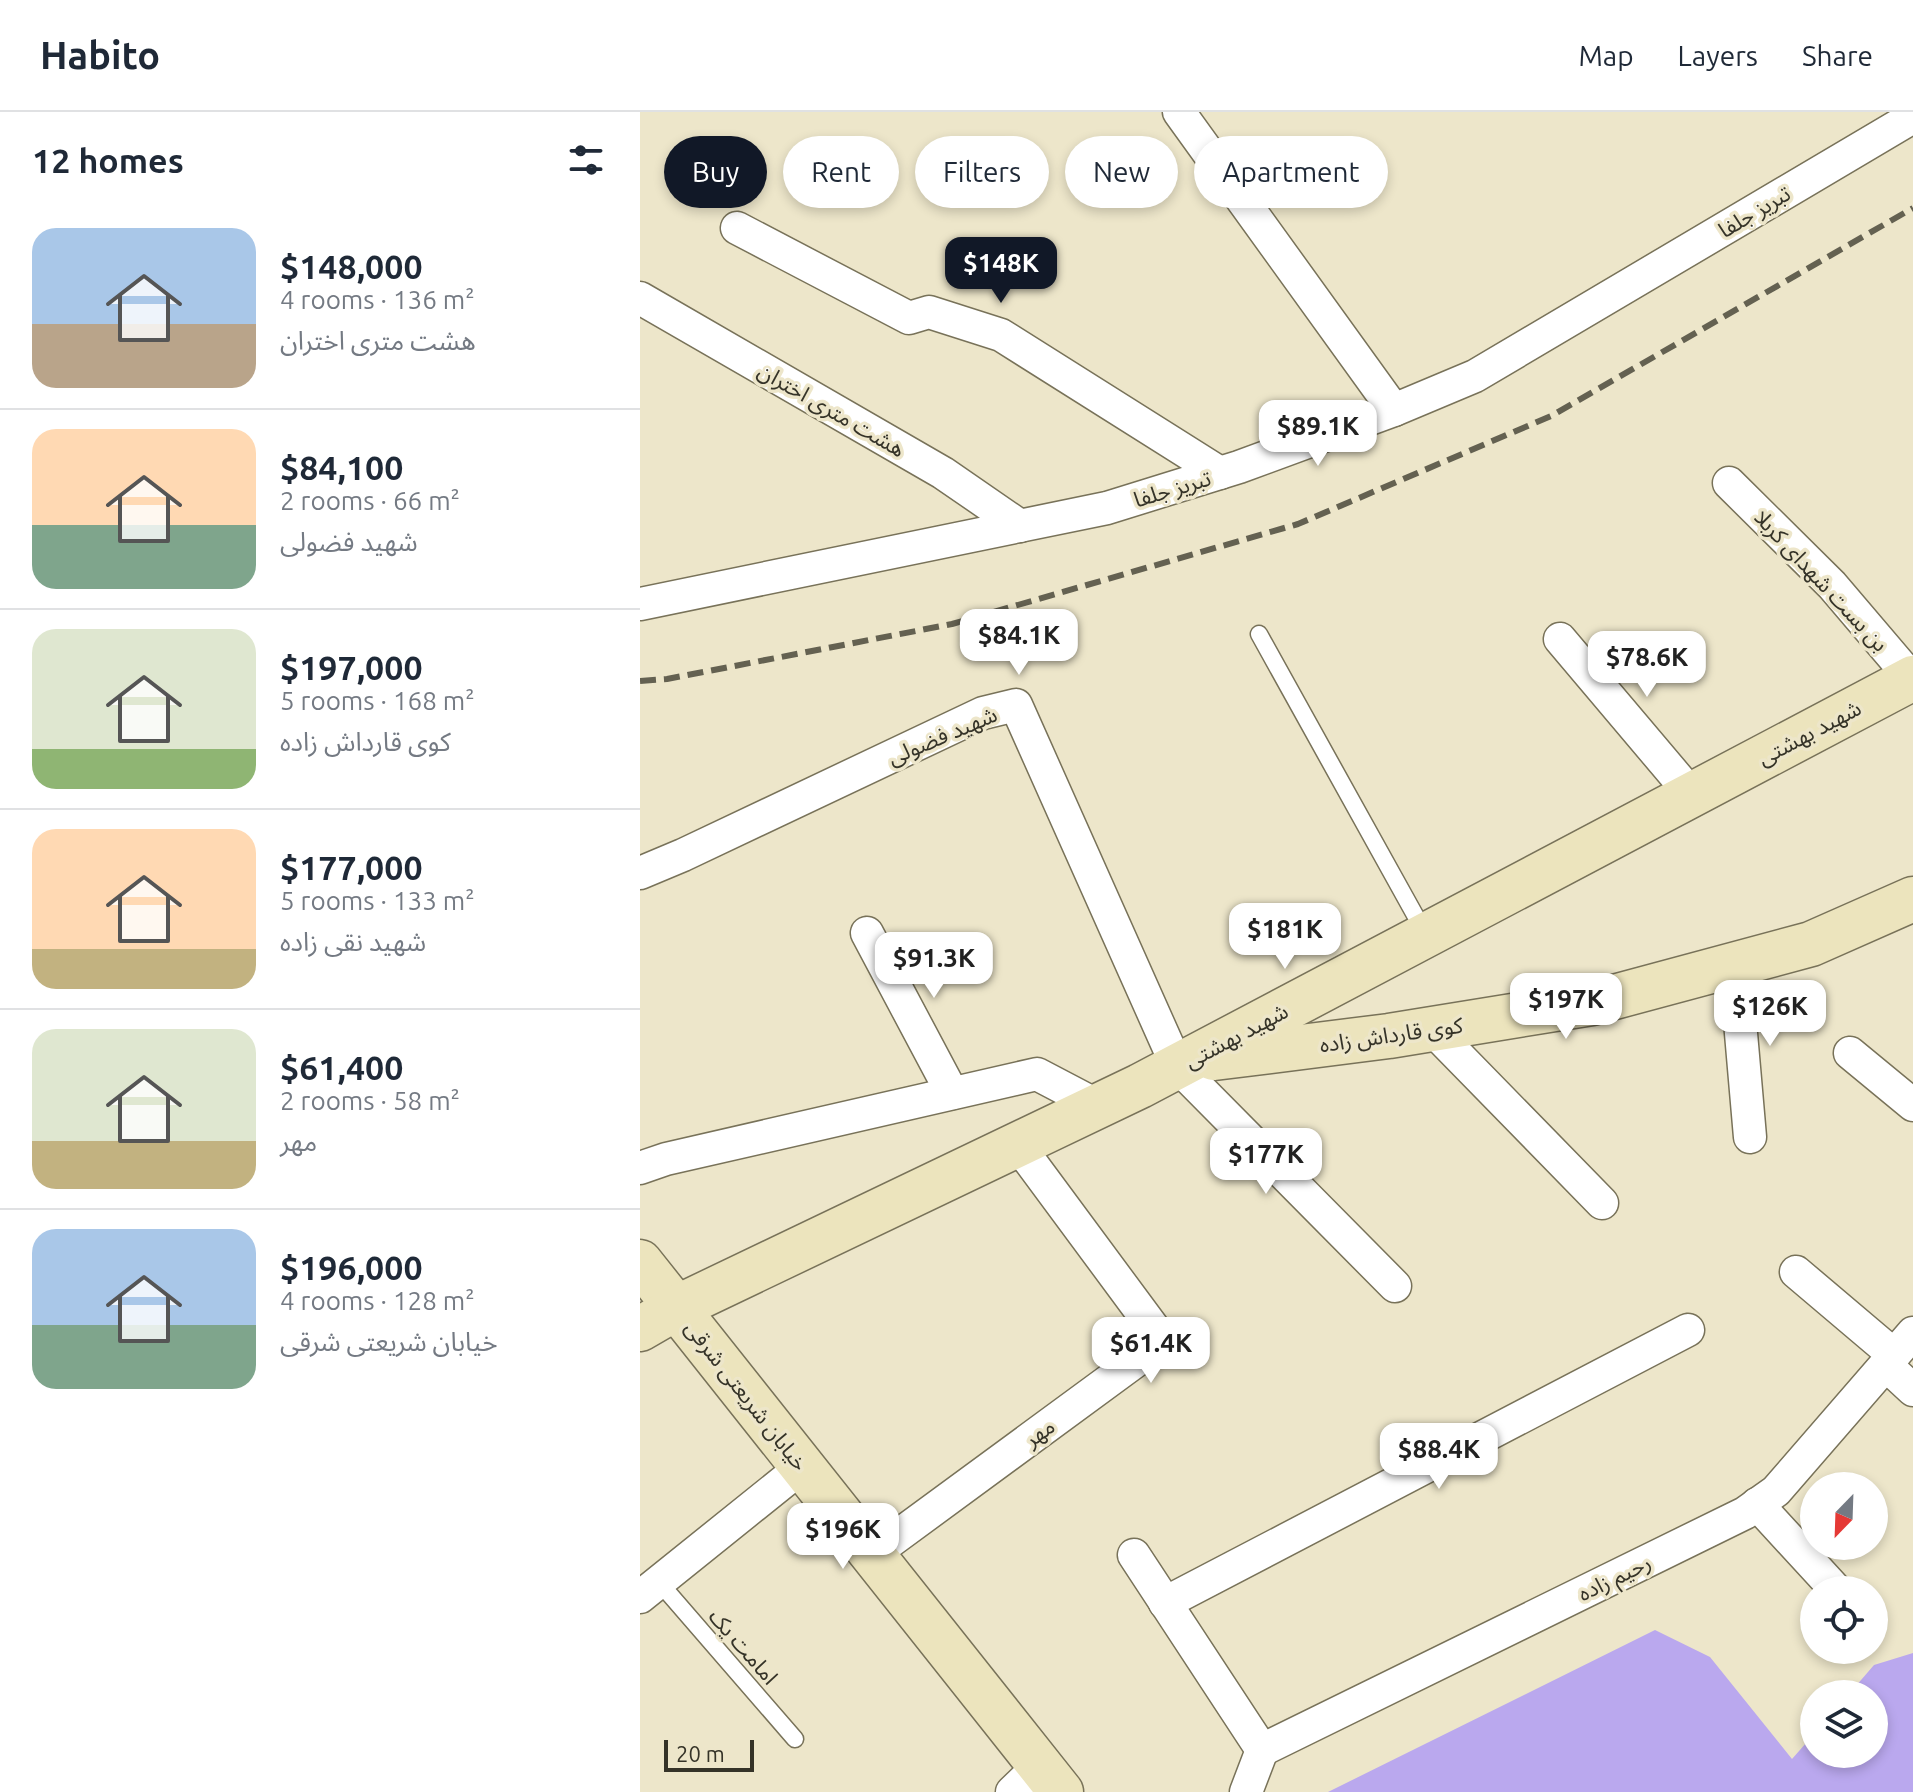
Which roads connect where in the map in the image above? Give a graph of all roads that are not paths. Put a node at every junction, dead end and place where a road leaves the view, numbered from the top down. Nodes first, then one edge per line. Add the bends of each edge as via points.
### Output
1 (1179, 112) edge
2 (1913, 117) edge
3 (737, 228) dead end
4 (640, 298) edge
5 (1394, 410) junction
6 (1220, 473) junction
7 (1729, 483) dead end
8 (1020, 526) junction
9 (640, 604) edge
10 (1259, 634) dead end
11 (1560, 639) dead end
12 (1913, 678) edge
13 (1691, 794) junction
14 (640, 873) edge
15 (1913, 899) edge
16 (867, 933) dead end
17 (1426, 934) junction
18 (1735, 964) junction
19 (1432, 1029) junction
20 (1850, 1053) dead end
21 (1182, 1064) junction
22 (952, 1093) junction
23 (1913, 1105) edge
24 (1098, 1106) junction
25 (1750, 1137) dead end
26 (1018, 1145) junction
27 (640, 1168) edge
28 (1602, 1203) dead end
29 (640, 1262) edge
30 (1796, 1272) dead end
31 (1395, 1286) dead end
32 (678, 1307) junction
33 (640, 1329) edge
34 (1688, 1330) dead end
35 (1898, 1351) edge
36 (1913, 1390) edge
37 (803, 1466) junction
38 (1757, 1504) junction
39 (873, 1554) junction
40 (1134, 1555) dead end
41 (1823, 1576) edge
42 (650, 1590) edge
43 (1165, 1603) junction
44 (795, 1739) dead end
45 (1262, 1750) junction
46 (1038, 1783) edge
47 (1246, 1792) edge

1 - 5 street
2 - 5 street, تبریز جلفا via 1475,376
3 - 6 street via 909,318 929,312 1001,335
4 - 8 street, هشت متری اختران via 943,473
5 - 6 street, تبریز جلفا
6 - 8 street, تبریز جلفا via 1107,508
7 - 12 street, بن بست شهدای کربلا via 1832,585
8 - 9 street, تبریز جلفا
10 - 17 lane
11 - 13 street
12 - 13 street, شهید بهشتی
13 - 17 street, شهید بهشتی
14 - 21 street, شهید فضولی via 983,713 1016,705
15 - 18 street, کوی قارداش زاده via 1811,944
16 - 22 street
17 - 21 street, شهید بهشتی
18 - 19 street, کوی قارداش زاده via 1592,1003
18 - 25 street
19 - 21 street, کوی قارداش زاده
19 - 28 street
20 - 23 street
21 - 24 street, شهید بهشتی
21 - 31 street
22 - 24 street via 1037,1074
22 - 27 street
24 - 26 street, شهید بهشتی
26 - 32 street, شهید بهشتی
26 - 39 street, مهر via 1163,1341
29 - 32 street, خیابان شریعتی شرقی
30 - 35 street
32 - 33 street, شهید بهشتی
32 - 37 street, خیابان شریعتی شرقی
34 - 43 street
35 - 36 street
35 - 38 street, رحیم زاده via 1776,1491
37 - 39 street, خیابان شریعتی شرقی
37 - 42 street
38 - 41 street
38 - 45 street, رحیم زاده
39 - 46 street, خیابان شریعتی شرقی
40 - 43 street
42 - 44 lane, امامت یک
43 - 45 street
45 - 47 street

